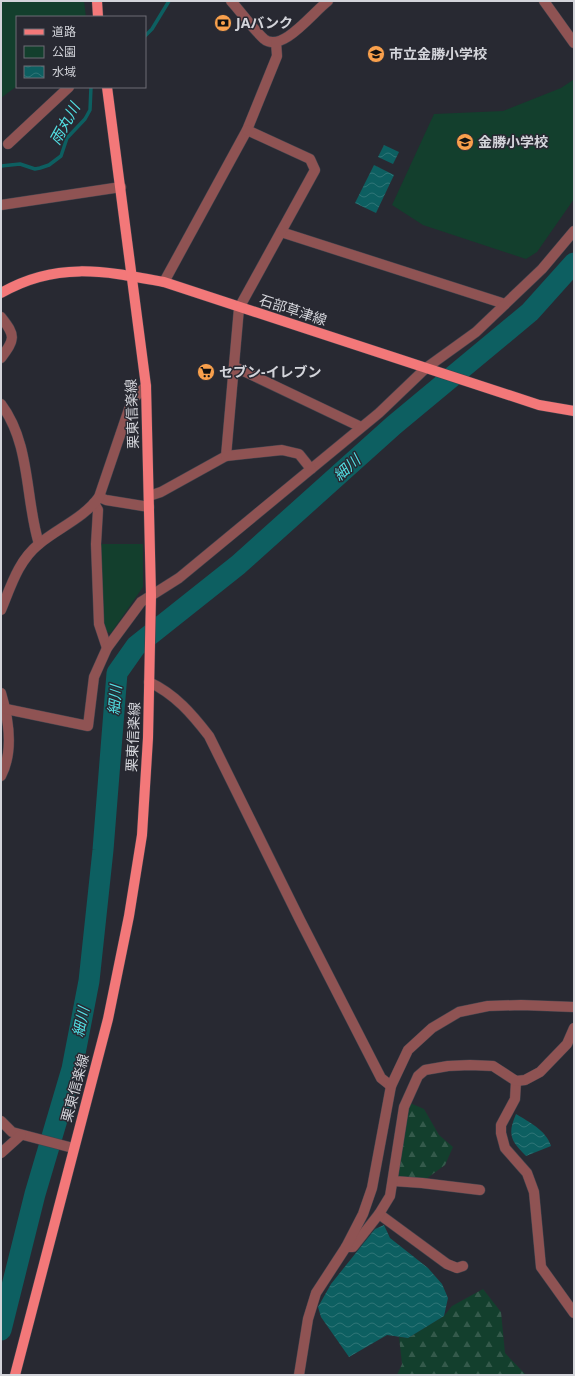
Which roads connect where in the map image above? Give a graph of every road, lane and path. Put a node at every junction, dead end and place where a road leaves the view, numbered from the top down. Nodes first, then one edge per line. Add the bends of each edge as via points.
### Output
1 (97, 1) edge
2 (231, 1) edge
3 (328, 1) edge
4 (544, 1) edge
5 (98, 16) edge
6 (276, 42) junction
7 (574, 43) edge
8 (68, 88) edge
9 (107, 88) edge
10 (247, 130) junction
11 (8, 144) dead end
12 (121, 187) junction
13 (1, 205) edge
14 (574, 231) edge
15 (281, 232) junction
16 (133, 276) junction
17 (164, 282) junction
18 (1, 293) edge
19 (505, 304) junction
20 (239, 308) junction
21 (1, 317) edge
22 (1, 358) edge
23 (235, 367) junction
24 (428, 369) junction
25 (146, 386) junction
26 (1, 404) edge
27 (574, 411) edge
28 (361, 427) junction
29 (226, 456) junction
30 (311, 469) junction
31 (149, 496) junction
32 (97, 500) junction
33 (149, 508) junction
34 (39, 544) junction
35 (151, 595) junction
36 (1, 610) edge
37 (107, 648) junction
38 (149, 682) junction
39 (1, 693) edge
40 (6, 709) junction
41 (1, 776) edge
42 (574, 1007) edge
43 (574, 1028) edge
44 (516, 1080) junction
45 (391, 1086) junction
46 (1, 1121) edge
47 (21, 1135) junction
48 (69, 1147) junction
49 (1, 1153) edge
50 (393, 1181) junction
51 (480, 1190) dead end
52 (379, 1214) junction
53 (346, 1247) junction
54 (463, 1266) dead end
55 (574, 1313) edge
56 (15, 1375) edge
57 (299, 1375) edge

1 - 5 main road
2 - 6 street via 265,40
3 - 6 street via 286,39
4 - 7 street
6 - 10 street via 278,56
8 - 11 street
9 - 12 main road, 栗東信楽線
10 - 15 street via 310,159 315,170
10 - 17 street
12 - 13 street
12 - 16 main road, 栗東信楽線
14 - 19 street via 542,269
15 - 19 street
15 - 20 street
16 - 17 main road, 石部草津線
16 - 18 main road, 石部草津線 via 79,270 42,276 14,285
16 - 25 main road, 栗東信楽線
17 - 20 main road, 石部草津線
19 - 24 street via 476,332
20 - 23 street
20 - 24 main road, 石部草津線
21 - 22 street via 12,330 12,343
23 - 28 street
23 - 29 street
24 - 27 main road, 石部草津線 via 539,405
24 - 28 street
25 - 31 main road, 栗東信楽線
25 - 32 street via 132,400
26 - 34 street via 20,441 34,529
28 - 30 street
29 - 30 street via 282,450 299,454
29 - 31 street
30 - 35 street via 179,578
31 - 33 main road, 栗東信楽線
32 - 33 street
32 - 34 street
32 - 37 street via 99,624
33 - 35 main road, 栗東信楽線
34 - 36 street via 17,570
35 - 37 street via 141,602
35 - 38 main road, 栗東信楽線
37 - 40 street via 94,677 88,726
38 - 45 street via 165,689 193,715 210,736 381,1078
38 - 48 main road, 栗東信楽線 via 142,834 129,916 108,1019
39 - 40 street
40 - 41 street via 9,749
42 - 45 street via 488,1006 459,1012 432,1028 408,1050
43 - 44 street via 567,1044 540,1072 525,1080
44 - 50 street via 493,1066 448,1066 426,1070 418,1076 404,1107
44 - 55 street via 515,1099 502,1125 501,1133 505,1148 527,1173 534,1192 541,1267
45 - 53 street via 372,1188 363,1214
46 - 47 street via 12,1132
47 - 48 street
47 - 49 street
48 - 56 main road, 栗東信楽線
50 - 51 street
50 - 52 street via 390,1196
52 - 53 street via 353,1247
52 - 54 street via 446,1264 457,1268
53 - 57 street via 316,1293 308,1319

